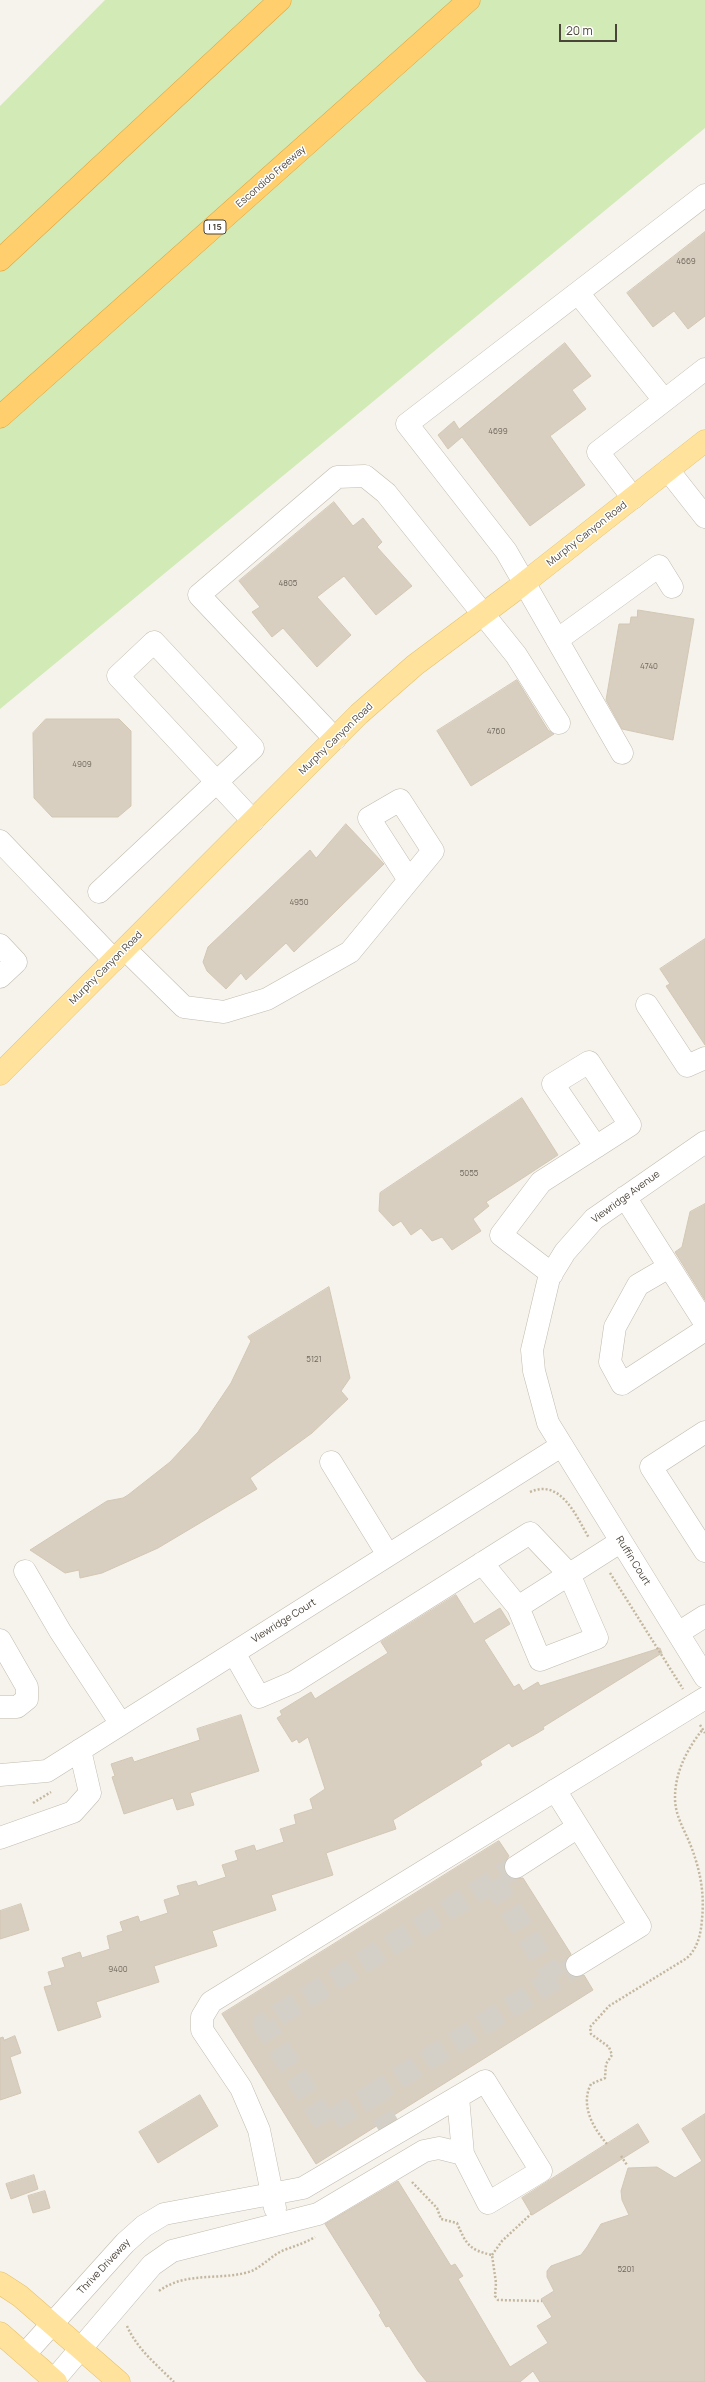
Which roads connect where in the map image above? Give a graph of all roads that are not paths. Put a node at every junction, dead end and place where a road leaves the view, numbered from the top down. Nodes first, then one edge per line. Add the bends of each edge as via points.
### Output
1 (280, 0) edge
2 (469, 0) edge
3 (480, 0) edge
4 (430, 36) junction
5 (705, 195) edge
6 (0, 260) edge
7 (578, 293) junction
8 (705, 369) edge
9 (664, 400) junction
10 (0, 417) edge
11 (705, 441) edge
12 (668, 470) junction
13 (633, 498) junction
14 (705, 517) edge
15 (524, 584) junction
16 (672, 587) dead end
17 (483, 614) junction
18 (557, 640) junction
19 (559, 723) dead end
20 (335, 739) junction
21 (622, 753) dead end
22 (216, 783) junction
23 (252, 821) junction
24 (0, 841) edge
25 (409, 880) dead end
26 (99, 892) dead end
27 (0, 945) edge
28 (119, 955) junction
29 (0, 977) edge
30 (647, 1005) dead end
31 (705, 1058) edge
32 (0, 1074) edge
33 (705, 1142) edge
34 (596, 1147) dead end
35 (625, 1197) junction
36 (669, 1267) junction
37 (552, 1274) junction
38 (705, 1323) edge
39 (705, 1330) edge
40 (705, 1432) edge
41 (561, 1446) junction
42 (331, 1462) dead end
43 (620, 1542) junction
44 (705, 1551) edge
45 (388, 1555) junction
46 (482, 1563) junction
47 (25, 1571) dead end
48 (570, 1574) junction
49 (518, 1607) junction
50 (705, 1616) edge
51 (678, 1633) junction
52 (0, 1640) edge
53 (234, 1652) junction
54 (705, 1677) edge
55 (705, 1698) edge
56 (0, 1707) edge
57 (121, 1724) junction
58 (80, 1750) junction
59 (0, 1775) edge
60 (555, 1790) junction
61 (578, 1827) junction
62 (0, 1838) edge
63 (516, 1867) tunnel mouth
64 (577, 1965) tunnel mouth
65 (458, 2096) junction
66 (394, 2134) junction
67 (463, 2154) junction
68 (410, 2159) junction
69 (273, 2195) junction
70 (278, 2225) junction
71 (0, 2283) edge
72 (52, 2324) junction
73 (0, 2333) edge
74 (79, 2347) junction
75 (25, 2354) junction
76 (55, 2381) edge
77 (119, 2382) edge

1 - 6 highway
2 - 4 highway, Escondido Freeway / I 15
3 - 4 highway
4 - 10 highway, Escondido Freeway / I 15
5 - 7 street
7 - 9 street
7 - 15 street via 406,424 506,551
8 - 9 street
9 - 13 street via 598,452
11 - 12 main road, Murphy Canyon Road
12 - 13 main road, Murphy Canyon Road
12 - 14 street
13 - 15 main road, Murphy Canyon Road
15 - 17 main road, Murphy Canyon Road
15 - 18 street
16 - 18 street via 659,566
17 - 19 street via 516,655
17 - 20 main road, Murphy Canyon Road via 415,665
17 - 20 street via 386,493 365,476 336,477 199,595
18 - 21 street
20 - 23 main road, Murphy Canyon Road
22 - 22 street via 118,676 154,642 253,748
22 - 23 street
22 - 26 street
23 - 28 main road, Murphy Canyon Road
24 - 28 street
25 - 28 street via 350,952 267,999 224,1012 184,1007
27 - 29 street via 16,962
28 - 32 main road, Murphy Canyon Road
30 - 31 street via 687,1066
33 - 35 street, Viewridge Avenue
34 - 37 street via 541,1182 501,1235
35 - 36 street
35 - 37 street, Viewridge Avenue via 594,1219 564,1252
36 - 38 street
36 - 39 street via 638,1285 615,1327 610,1362 622,1384
37 - 41 street, Viewridge Avenue via 532,1350 534,1371 548,1423
40 - 44 street via 651,1467
41 - 43 street, Ruffin Court
41 - 45 street, Viewridge Court
42 - 45 street
43 - 48 street
43 - 51 street, Ruffin Court
45 - 53 street, Viewridge Court
46 - 48 street via 530,1533
46 - 49 street
46 - 53 street via 294,1682 260,1697
47 - 57 street via 60,1631
48 - 49 street
48 - 49 street via 597,1638 540,1660
50 - 51 street
51 - 54 street, Ruffin Court
52 - 56 street via 27,1687 27,1699 17,1707
53 - 57 street, Viewridge Court
55 - 60 street
57 - 58 street, Viewridge Court
58 - 59 street, Viewridge Court via 47,1771
58 - 62 street via 90,1793 73,1812
60 - 61 street
60 - 69 street via 211,2002 202,2017 202,2030 241,2088 258,2130
61 - 63 street
61 - 64 street via 640,1926
65 - 66 street, Thrive Driveway
65 - 67 street
65 - 67 street, Thrive Driveway via 484,2081 541,2170 488,2203
66 - 68 street
66 - 69 street, Thrive Driveway via 303,2188
67 - 68 street via 439,2148 424,2151
68 - 70 street via 318,2214
69 - 70 street
69 - 72 street, Thrive Driveway via 164,2214 125,2242
70 - 74 street via 212,2239 172,2251 152,2265
71 - 72 main road via 20,2296
72 - 74 main road
72 - 75 street, Thrive Driveway
73 - 75 main road
74 - 76 street
74 - 77 main road
75 - 76 main road

